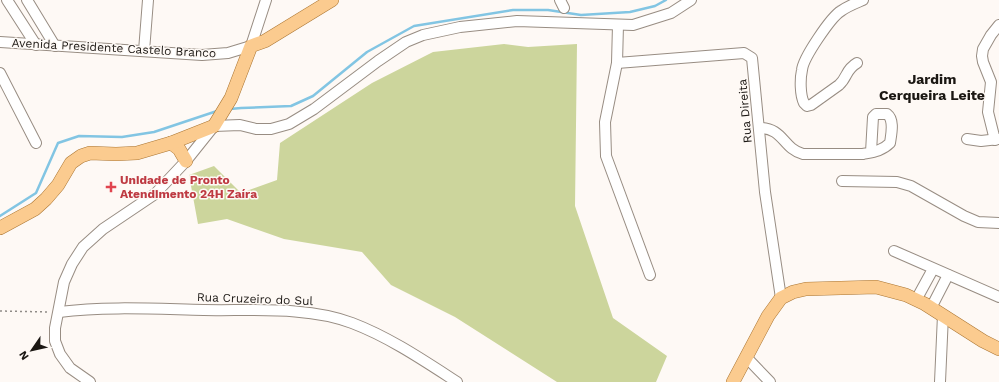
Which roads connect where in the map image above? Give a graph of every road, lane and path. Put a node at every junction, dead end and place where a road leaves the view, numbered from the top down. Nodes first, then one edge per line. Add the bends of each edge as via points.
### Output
1 (7, 0) edge
2 (27, 0) edge
3 (148, 0) edge
4 (266, 0) edge
5 (332, 0) edge
6 (691, 0) edge
7 (863, 0) edge
8 (618, 25) junction
9 (999, 25) edge
10 (0, 42) edge
11 (36, 45) junction
12 (55, 46) junction
13 (251, 46) junction
14 (144, 51) junction
15 (617, 62) junction
16 (857, 63) dead end
17 (0, 74) edge
18 (214, 126) junction
19 (759, 128) junction
20 (967, 138) dead end
21 (997, 140) edge
22 (36, 143) dead end
23 (171, 143) junction
24 (875, 151) junction
25 (186, 161) junction
26 (842, 181) dead end
27 (999, 223) edge
28 (0, 228) edge
29 (894, 252) dead end
30 (933, 269) junction
31 (650, 275) dead end
32 (948, 275) junction
33 (999, 297) edge
34 (781, 298) junction
35 (916, 300) junction
36 (931, 308) junction
37 (0, 311) edge
38 (59, 312) junction
39 (944, 315) junction
40 (999, 349) edge
41 (746, 357) junction
42 (90, 382) edge
43 (457, 382) edge
44 (733, 382) edge
45 (770, 382) edge
46 (940, 382) edge

1 - 11 street
2 - 12 street
3 - 14 street
4 - 13 street
5 - 13 main road, Avenida Presidente Castelo Branco via 265,41
6 - 8 street via 671,13 633,25
7 - 16 street via 840,11 804,61 801,77 804,103 811,105 839,85 848,70
8 - 15 street
8 - 18 street via 516,21 460,27 424,35 406,42 314,109 289,124 271,129 240,125
9 - 21 street via 991,35 982,56 991,82 988,112
10 - 11 street, Avenida Presidente Castelo Branco
11 - 12 street, Avenida Presidente Castelo Branco
12 - 14 street, Avenida Presidente Castelo Branco
13 - 14 street, Avenida Presidente Castelo Branco via 215,55
13 - 18 main road via 231,98
15 - 19 street, Rua Direita via 744,53 749,55 754,63
15 - 31 street via 605,122 606,156
17 - 22 street
18 - 23 main road
18 - 25 street
19 - 24 street via 773,130 789,147 803,154 844,155
19 - 34 street, Rua Direita via 765,192
20 - 21 street via 981,141
23 - 25 main road via 179,149
23 - 28 main road via 137,153 90,153 81,156 71,163 58,186 46,200
24 - 24 street via 873,117 876,114 886,114 891,122 890,143
25 - 38 street via 155,194 103,229 83,247 64,282
26 - 27 street via 897,182 911,186 978,222
29 - 30 street
30 - 32 street
30 - 35 street
32 - 33 street
32 - 36 street
34 - 35 main road via 806,289 876,287
34 - 41 main road
35 - 36 main road
36 - 39 main road
37 - 38 path
38 - 42 street via 54,328 60,354 70,368
38 - 43 street, Rua Cruzeiro do Sul via 89,309 289,312 328,315 352,323 406,349
39 - 40 main road
39 - 46 street
41 - 44 main road
41 - 45 street

